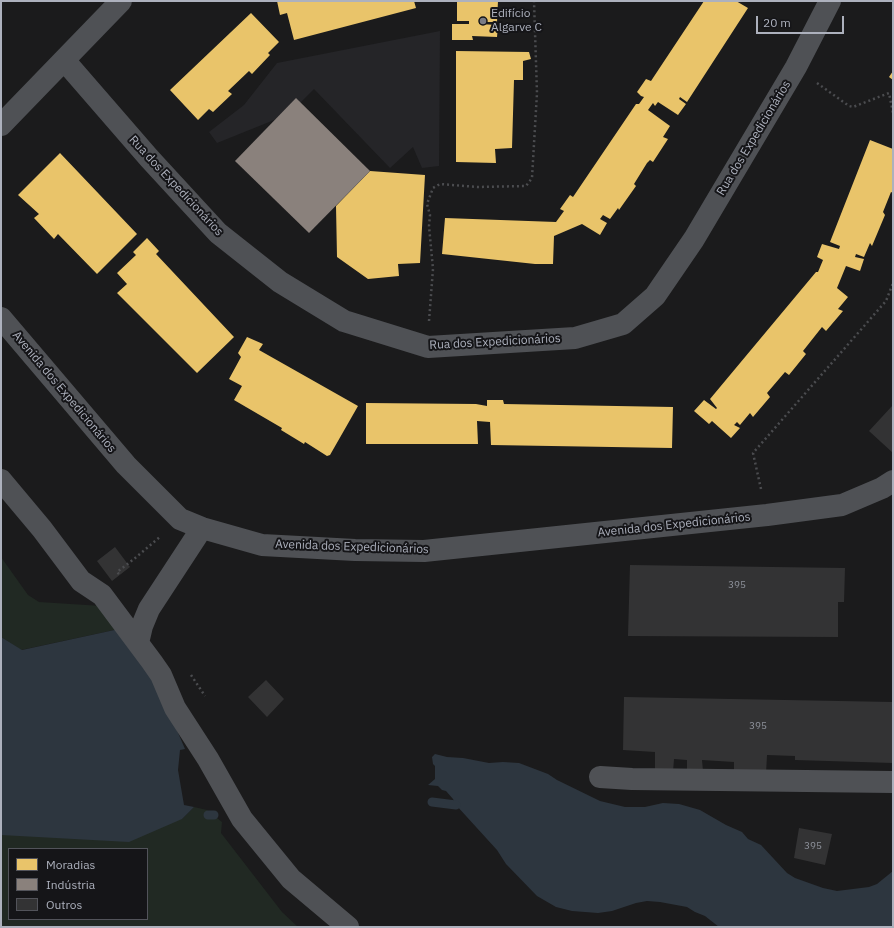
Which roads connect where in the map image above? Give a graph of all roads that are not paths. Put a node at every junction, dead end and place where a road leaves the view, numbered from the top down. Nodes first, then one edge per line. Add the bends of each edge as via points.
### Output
1 (122, 1) edge
2 (830, 1) edge
3 (64, 60) junction
4 (1, 125) edge
5 (1, 318) edge
6 (1, 480) edge
7 (893, 481) edge
8 (202, 528) junction
9 (138, 643) junction
10 (600, 777) dead end
11 (893, 782) edge
12 (348, 927) edge

1 - 3 street
2 - 3 street, Rua dos Expedicionários via 796,67 694,239 655,296 623,324 575,338 428,347 344,321 274,278 218,233
3 - 4 street
5 - 8 street, Avenida dos Expedicionários via 126,465 180,519
6 - 9 street via 81,581 102,595
7 - 8 street, Avenida dos Expedicionários via 842,505 424,551 262,545
8 - 9 street via 149,609
9 - 12 street via 161,674 175,708 242,819 291,879
10 - 11 street

